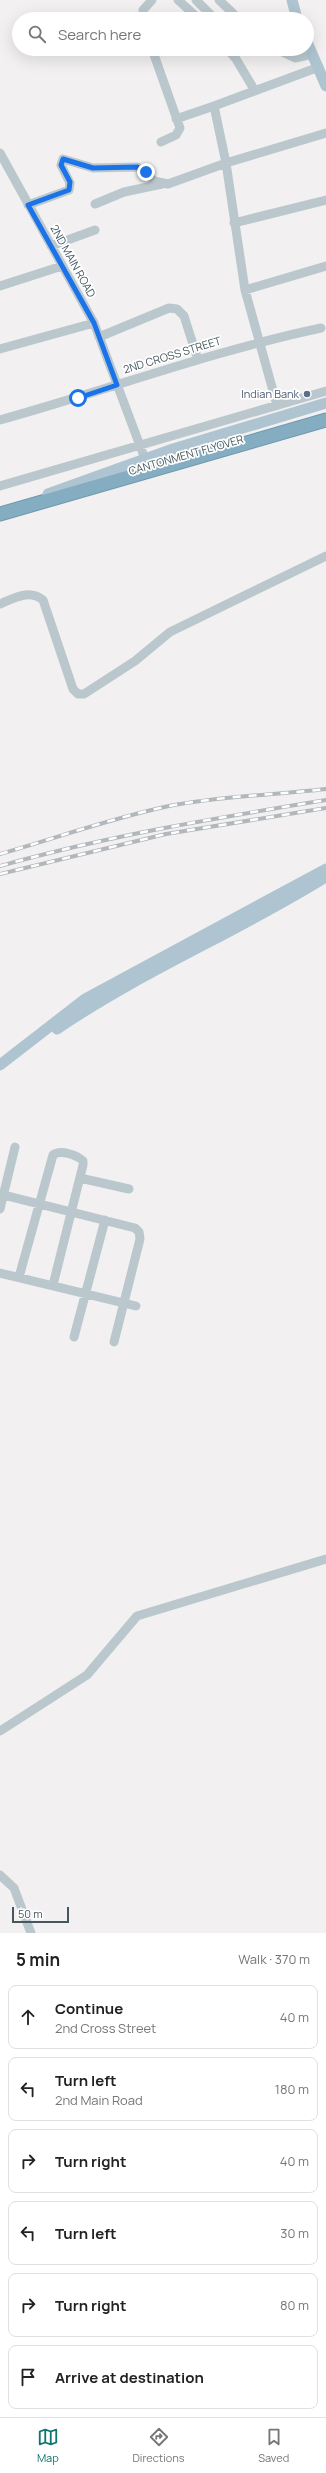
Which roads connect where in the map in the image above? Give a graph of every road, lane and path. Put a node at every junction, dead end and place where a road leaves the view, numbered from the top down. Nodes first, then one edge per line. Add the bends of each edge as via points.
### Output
1 (152, 0) edge
2 (178, 0) edge
3 (196, 0) edge
4 (220, 0) edge
5 (292, 0) edge
6 (142, 12) edge
7 (191, 12) edge
8 (208, 12) edge
9 (232, 12) edge
10 (295, 12) edge
11 (154, 56) edge
12 (233, 56) edge
13 (291, 56) edge
14 (304, 56) edge
15 (314, 56) edge
16 (322, 70) edge
17 (326, 86) edge
18 (256, 91) junction
19 (214, 106) junction
20 (176, 119) junction
21 (326, 133) edge
22 (161, 142) dead end
23 (0, 152) edge
24 (226, 163) junction
25 (162, 184) junction
26 (326, 200) edge
27 (95, 204) dead end
28 (28, 205) junction
29 (234, 223) junction
30 (95, 230) dead end
31 (51, 246) junction
32 (62, 266) junction
33 (326, 266) edge
34 (0, 286) edge
35 (245, 290) junction
36 (94, 323) junction
37 (321, 328) dead end
38 (99, 337) junction
39 (259, 341) junction
40 (0, 349) edge
41 (198, 360) junction
42 (117, 385) junction
43 (326, 391) edge
44 (326, 403) edge
45 (277, 405) junction
46 (326, 415) edge
47 (0, 420) edge
48 (326, 420) edge
49 (326, 425) edge
50 (141, 445) junction
51 (145, 459) junction
52 (0, 486) edge
53 (73, 491) junction
54 (46, 498) junction
55 (0, 506) edge
56 (0, 514) edge
57 (326, 556) edge
58 (0, 604) edge
59 (326, 869) edge
60 (326, 877) edge
61 (0, 1065) edge
62 (0, 1070) edge
63 (15, 1147) dead end
64 (80, 1178) junction
65 (129, 1189) dead end
66 (2, 1194) edge
67 (40, 1203) junction
68 (0, 1209) edge
69 (70, 1210) junction
70 (105, 1220) junction
71 (0, 1273) edge
72 (19, 1277) junction
73 (53, 1285) junction
74 (85, 1293) junction
75 (123, 1302) junction
76 (136, 1306) dead end
77 (74, 1337) dead end
78 (114, 1342) dead end
79 (326, 1559) edge
80 (0, 1731) edge
81 (0, 1875) edge
82 (31, 1933) edge

1 - 6 street
2 - 7 street
3 - 8 street
4 - 9 street
5 - 10 main road
11 - 20 street
12 - 18 street
13 - 14 street
15 - 16 main road
16 - 17 main road
16 - 18 street
18 - 19 street
19 - 20 street
19 - 24 street
20 - 22 street via 179,132
21 - 24 street
23 - 28 street, 2ND MAIN ROAD
24 - 25 street
24 - 29 street
25 - 27 street via 124,192
25 - 28 street via 154,181 137,167 93,168 63,159 61,165 70,182 69,190
26 - 29 street
28 - 31 street, 2ND MAIN ROAD
29 - 35 street
30 - 31 street
31 - 32 street, 2ND MAIN ROAD
32 - 34 street
32 - 36 street, 2ND MAIN ROAD
33 - 35 street
35 - 39 street
36 - 38 street, 2ND MAIN ROAD
36 - 40 street
37 - 39 street, 2ND CROSS STREET
38 - 41 street via 169,308 178,309 184,316
38 - 42 street, 2ND MAIN ROAD
39 - 41 street, 2ND CROSS STREET
39 - 45 street
41 - 42 street, 2ND CROSS STREET
42 - 47 street, 2ND CROSS STREET
42 - 50 street, 2ND MAIN ROAD
43 - 45 street
44 - 51 main road
45 - 50 street
46 - 53 highway, CANTONMENT FLYOVER
48 - 53 highway, CANTONMENT FLYOVER
49 - 54 main road via 94,493 63,500
50 - 51 street, 2ND MAIN ROAD
50 - 52 street
51 - 54 main road
53 - 54 highway, CANTONMENT FLYOVER
54 - 55 highway
54 - 56 highway
57 - 58 street via 170,632 135,661 84,694 78,694 73,689 43,600 30,593
59 - 61 main road via 84,999
60 - 62 main road via 272,910 98,1001
63 - 66 street
64 - 65 street
64 - 67 street via 83,1161 57,1152 53,1155
64 - 69 street
66 - 67 street
66 - 68 street
67 - 69 street
67 - 72 street
69 - 70 street
69 - 73 street
70 - 74 street
70 - 75 street via 135,1228 139,1232 140,1239
71 - 72 street
72 - 73 street
73 - 74 street
74 - 75 street
74 - 77 street
75 - 76 street
75 - 78 street
79 - 80 street via 137,1616 87,1675
81 - 82 street via 14,1888

